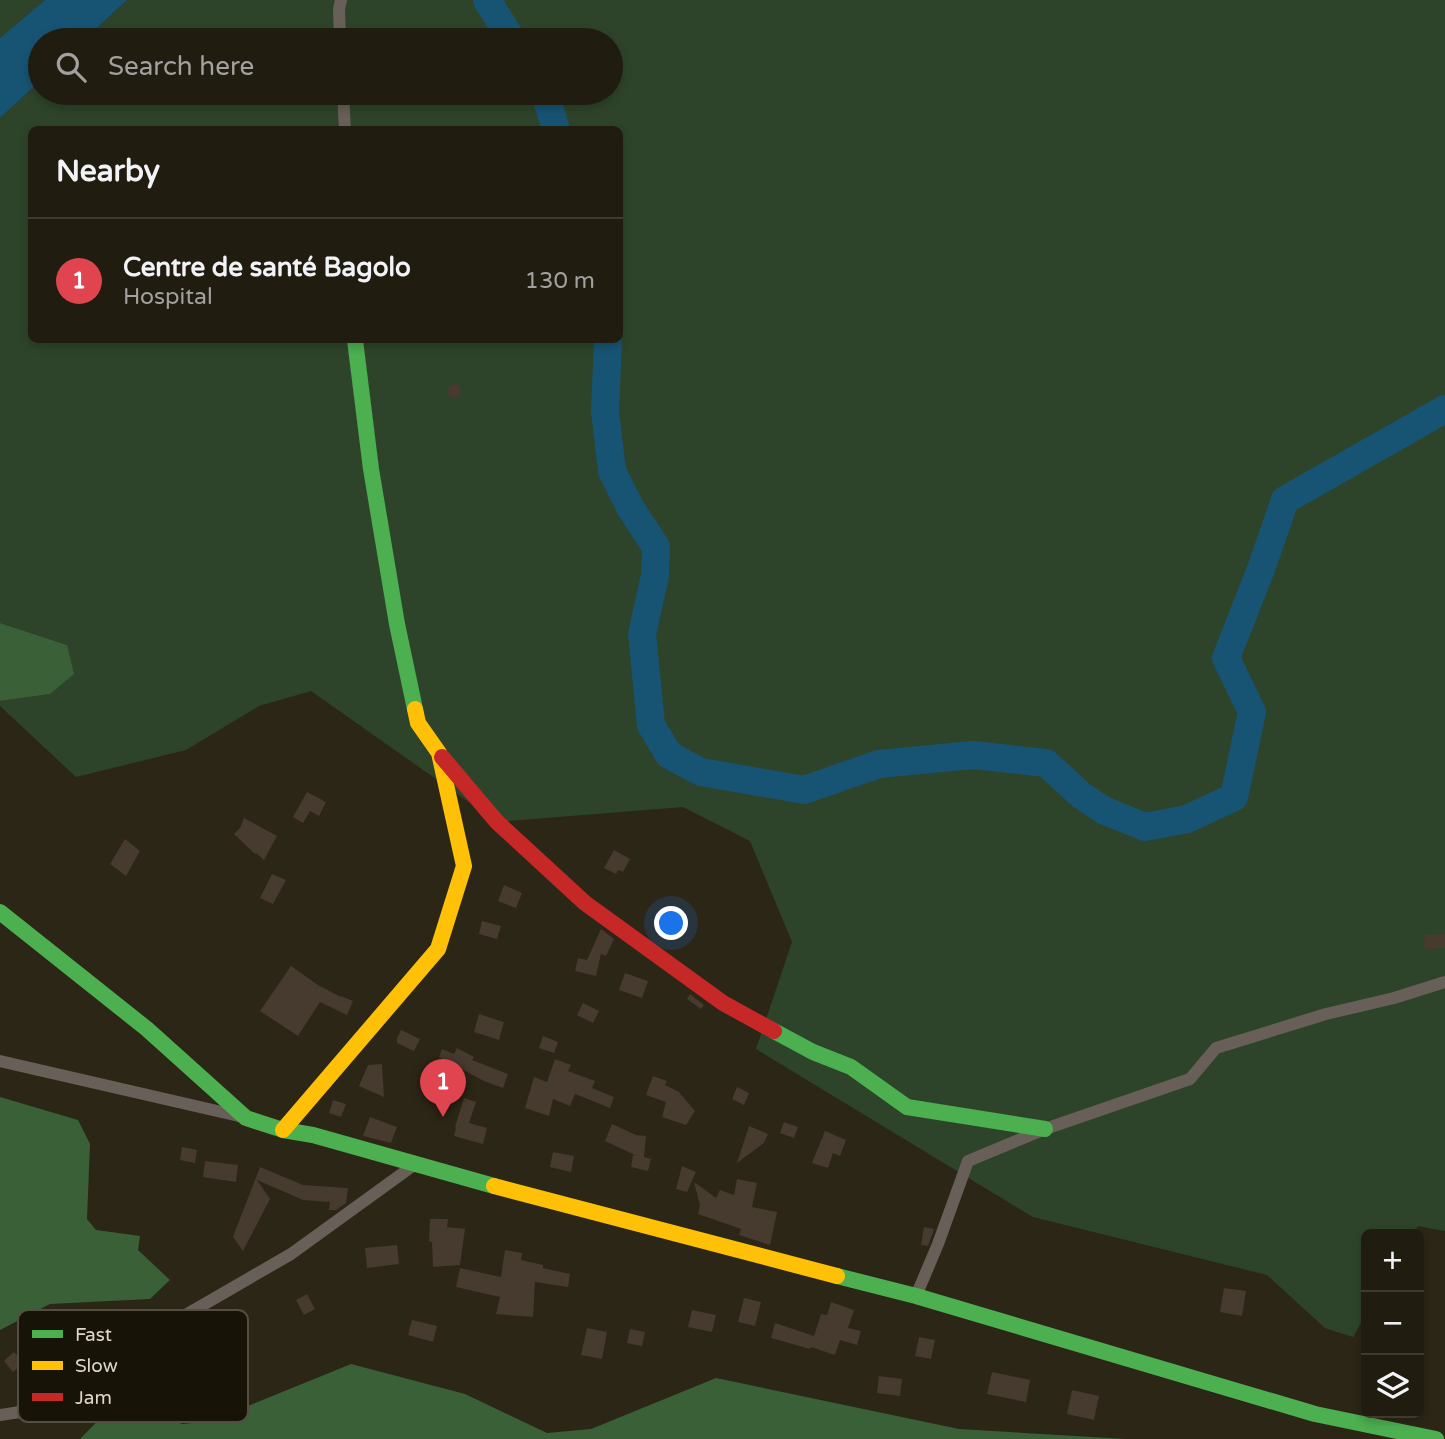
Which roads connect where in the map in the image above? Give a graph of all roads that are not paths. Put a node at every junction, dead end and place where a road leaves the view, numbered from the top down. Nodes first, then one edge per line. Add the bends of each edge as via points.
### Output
1 (341, 0) edge
2 (339, 28) edge
3 (344, 105) edge
4 (345, 126) edge
5 (355, 343) edge
6 (439, 753) junction
7 (0, 912) edge
8 (1445, 982) edge
9 (0, 1061) edge
10 (246, 1118) junction
11 (1045, 1129) junction
12 (283, 1130) junction
13 (414, 1165) junction
14 (916, 1296) junction
15 (194, 1310) edge
16 (18, 1412) edge
17 (0, 1415) edge
18 (1436, 1439) edge

1 - 2 street
3 - 4 street
5 - 6 street via 397,624 418,723
6 - 11 street via 497,822 585,903 723,1003 813,1052 851,1067 907,1107
6 - 12 street via 464,866 438,949
7 - 10 street via 147,1029
8 - 11 street via 1216,1048 1191,1079
9 - 10 street
10 - 12 street
11 - 14 street via 968,1161
12 - 13 street
13 - 14 street
13 - 15 street via 291,1254
14 - 18 street via 1315,1414
16 - 17 street

